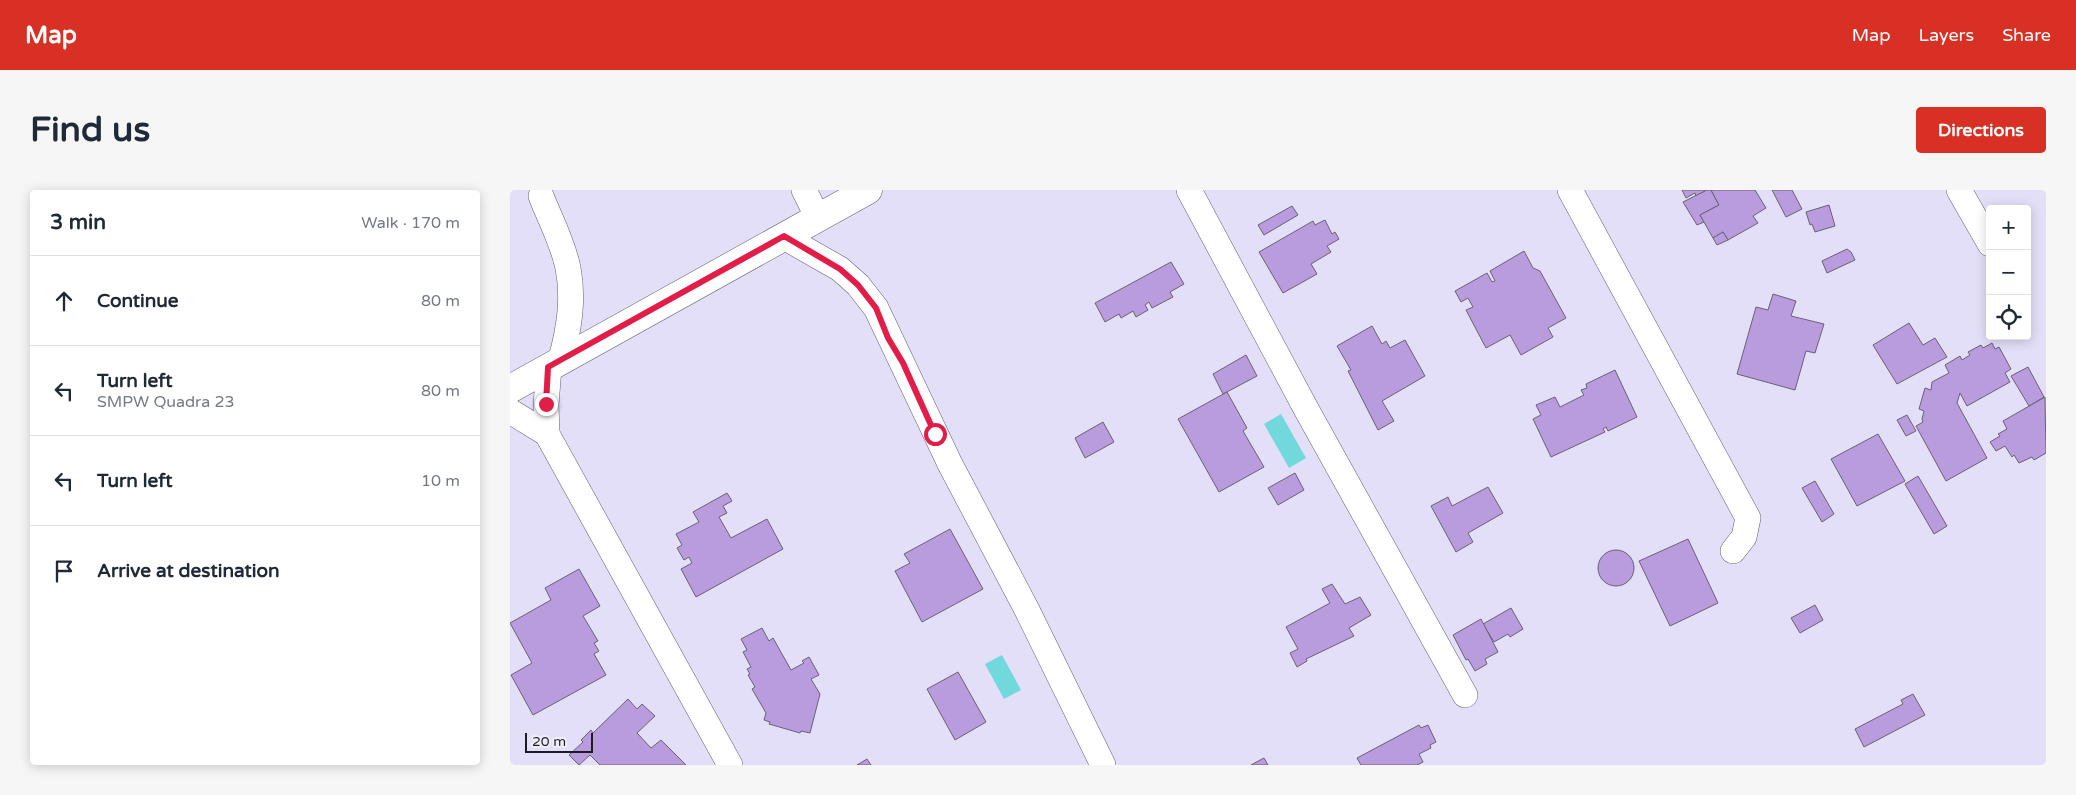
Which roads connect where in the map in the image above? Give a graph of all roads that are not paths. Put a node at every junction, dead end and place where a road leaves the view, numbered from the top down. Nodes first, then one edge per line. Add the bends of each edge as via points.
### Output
1 (804, 190) edge
2 (868, 190) edge
3 (1189, 190) edge
4 (1570, 190) edge
5 (1960, 190) edge
6 (541, 196) dead end
7 (818, 218) junction
8 (784, 236) junction
9 (1986, 237) edge
10 (555, 363) junction
11 (510, 388) edge
12 (510, 411) edge
13 (547, 434) junction
14 (1734, 551) dead end
15 (1465, 695) dead end
16 (730, 765) edge
17 (1103, 765) edge

1 - 7 street
2 - 7 street
3 - 15 street
4 - 14 street via 1748,518 1744,537
5 - 9 street
6 - 10 street via 564,252 570,283 569,328
7 - 8 street
8 - 10 street
8 - 17 street via 840,269 876,308 946,457 1027,610
10 - 11 street
10 - 13 street via 546,404
12 - 13 street
13 - 16 street

